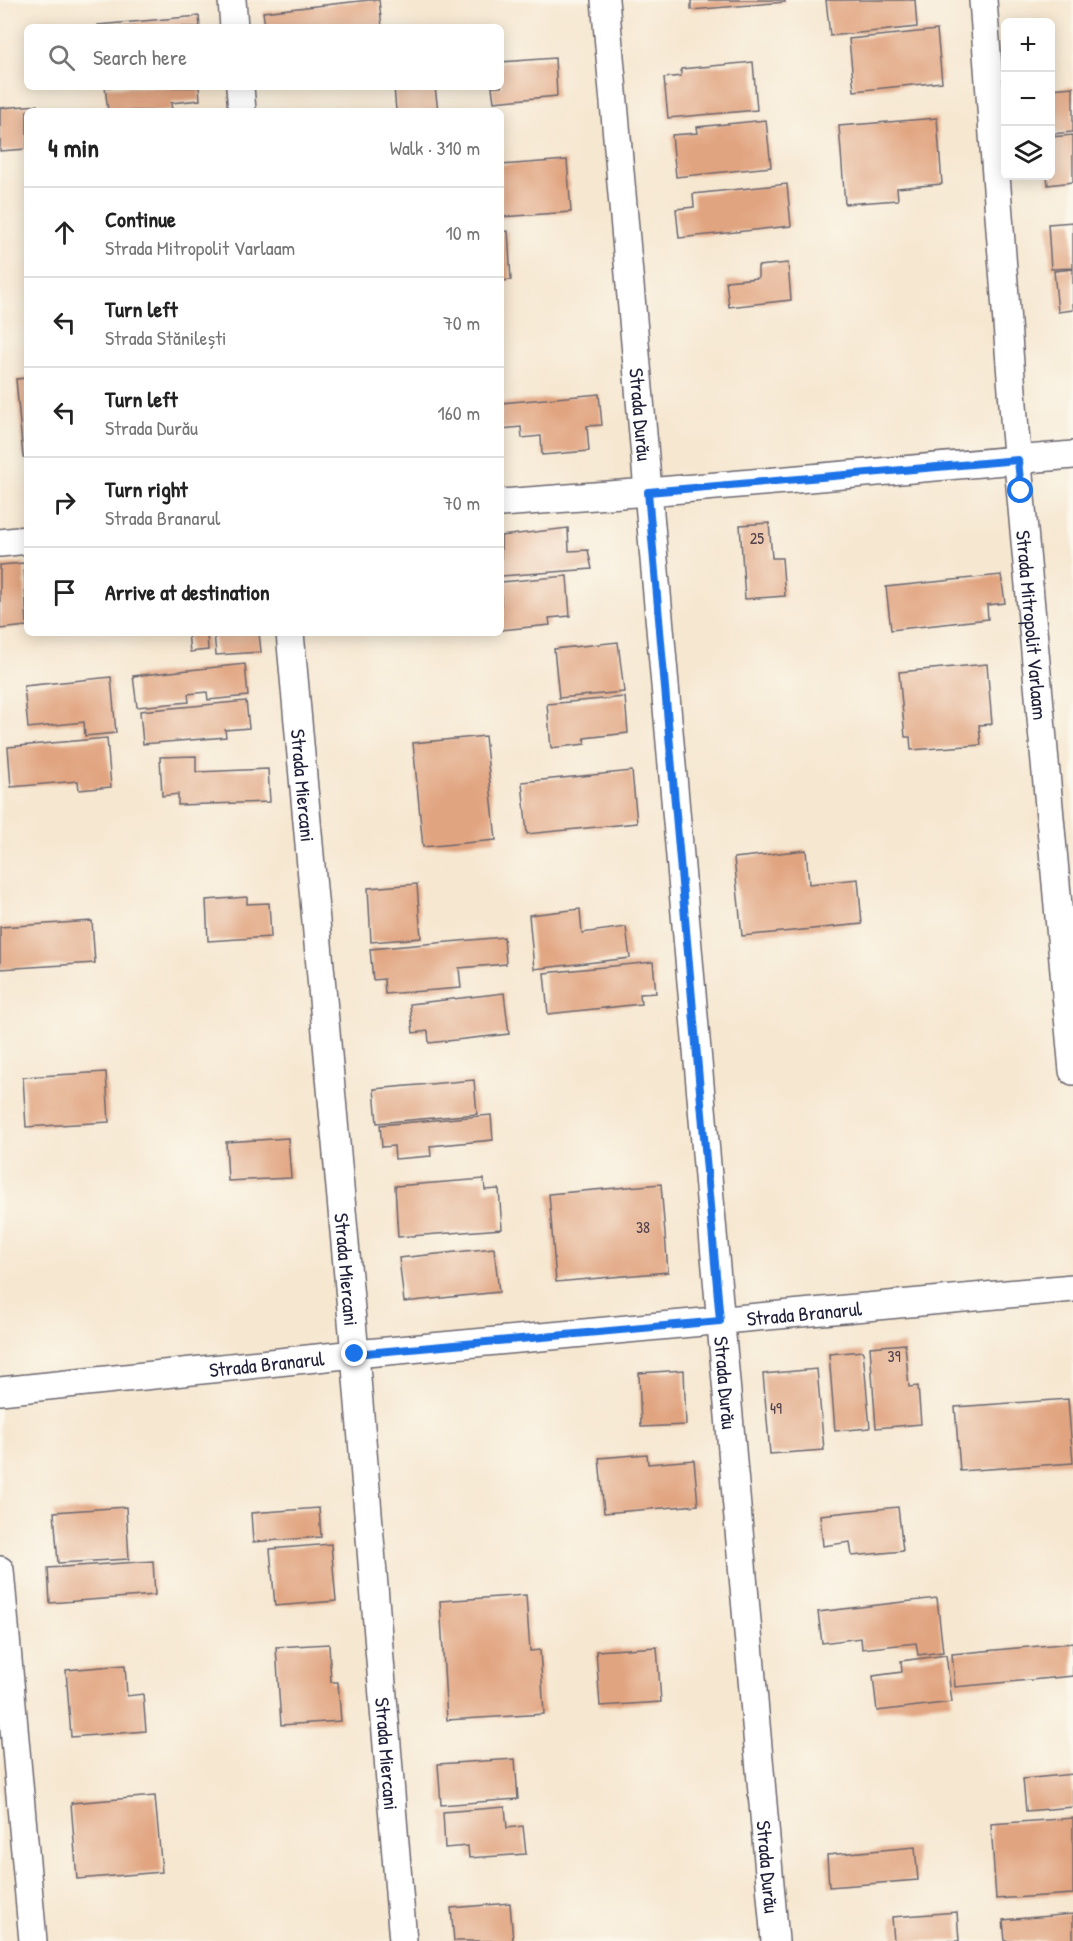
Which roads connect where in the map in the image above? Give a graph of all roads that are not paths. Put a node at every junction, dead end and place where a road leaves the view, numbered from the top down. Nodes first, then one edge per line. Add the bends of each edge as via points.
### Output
1 (232, 0) edge
2 (605, 0) edge
3 (983, 0) edge
4 (234, 24) edge
5 (240, 90) edge
6 (242, 108) edge
7 (1073, 455) edge
8 (1018, 460) junction
9 (648, 492) junction
10 (504, 503) edge
11 (24, 540) edge
12 (0, 543) edge
13 (290, 636) edge
14 (1073, 1071) edge
15 (1073, 1288) edge
16 (720, 1321) junction
17 (355, 1354) junction
18 (0, 1391) edge
19 (0, 1570) edge
20 (33, 1941) edge
21 (404, 1941) edge
22 (775, 1941) edge

1 - 4 street
2 - 9 street, Strada Durău
3 - 8 street, Strada Mitropolit Varlaam
5 - 6 street
7 - 8 street
8 - 9 street
8 - 14 street, Strada Mitropolit Varlaam
9 - 10 street
9 - 16 street, Strada Durău
11 - 12 street
13 - 17 street, Strada Miercani
15 - 16 street, Strada Branarul
16 - 17 street, Strada Branarul
16 - 22 street, Strada Durău
17 - 18 street, Strada Branarul
17 - 21 street, Strada Miercani
19 - 20 street

